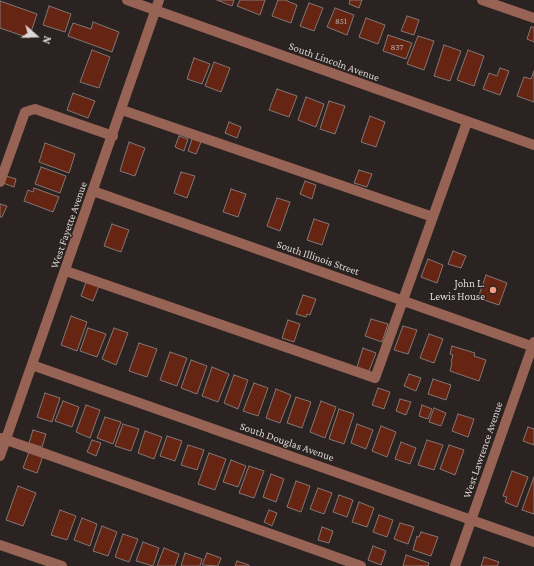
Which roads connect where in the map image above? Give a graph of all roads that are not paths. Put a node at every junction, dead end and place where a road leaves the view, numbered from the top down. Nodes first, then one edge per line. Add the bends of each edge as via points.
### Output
1 (127, 0) edge
2 (159, 0) edge
3 (482, 0) edge
4 (155, 10) junction
5 (534, 18) edge
6 (122, 110) junction
7 (467, 122) junction
8 (112, 136) junction
9 (534, 145) edge
10 (0, 182) edge
11 (93, 191) junction
12 (433, 217) junction
13 (66, 271) junction
14 (404, 301) junction
15 (534, 345) edge
16 (32, 366) junction
17 (3, 439) edge
18 (0, 456) edge
19 (471, 520) junction
20 (534, 542) edge
21 (0, 545) edge
22 (62, 566) edge
23 (361, 566) edge
24 (455, 566) edge

1 - 4 street, South Lincoln Avenue
2 - 4 street, West Fayette Avenue
3 - 5 street
4 - 6 street, West Fayette Avenue
4 - 7 street, South Lincoln Avenue
6 - 8 street, West Fayette Avenue
6 - 12 street
7 - 9 street, South Lincoln Avenue
7 - 12 street
8 - 10 street via 35,109 25,112
8 - 11 street, West Fayette Avenue
11 - 13 street, West Fayette Avenue
11 - 14 street, South Illinois Street
12 - 14 street
13 - 14 street via 375,378
13 - 16 street, West Fayette Avenue
14 - 15 street, South Illinois Street
15 - 19 street, West Lawrence Avenue
16 - 17 street, West Fayette Avenue
16 - 19 street, South Douglas Avenue
17 - 18 street, West Fayette Avenue
17 - 23 street
19 - 20 street, South Douglas Avenue
19 - 24 street, West Lawrence Avenue
21 - 22 street

